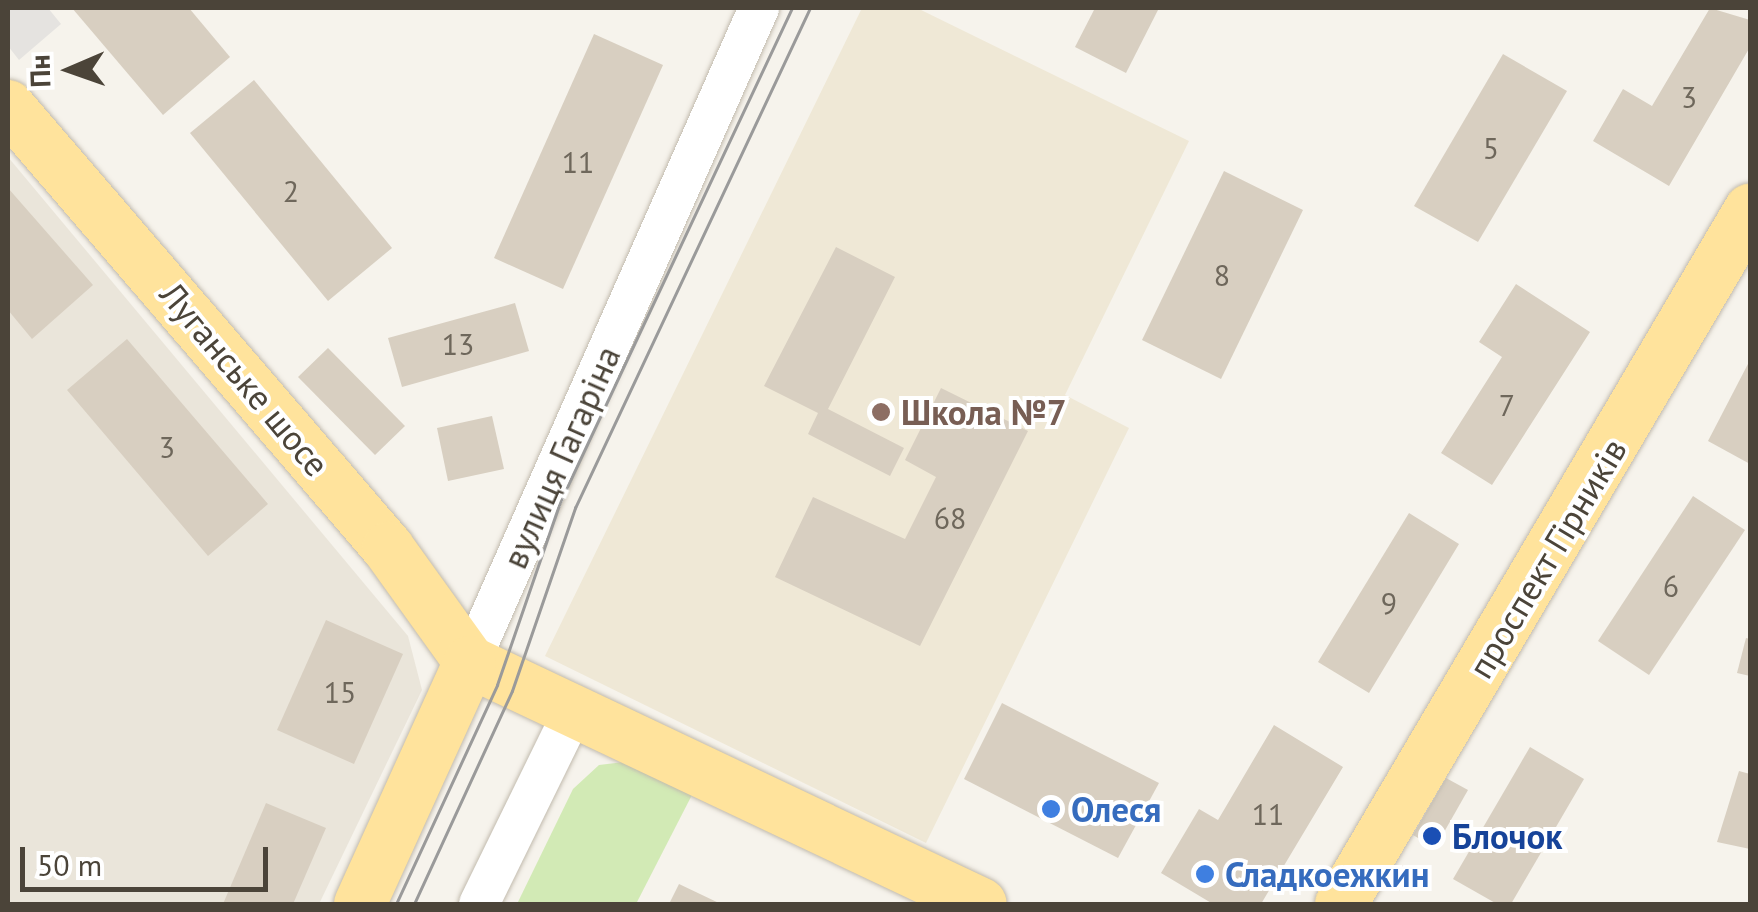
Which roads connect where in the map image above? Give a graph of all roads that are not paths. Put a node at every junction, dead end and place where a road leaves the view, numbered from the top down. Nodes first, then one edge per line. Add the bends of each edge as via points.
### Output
1 (759, 8) edge
2 (8, 106) edge
3 (1744, 241) edge
4 (470, 662) junction
5 (573, 712) junction
6 (972, 903) edge
7 (360, 904) edge
8 (478, 904) edge
9 (1341, 904) edge

1 - 4 street, вулиця Гагаріна
2 - 4 main road, Луганське шосе via 388,548
3 - 9 main road, проспект Гірників
4 - 5 main road
4 - 7 main road, вулиця Гагаріна
5 - 6 main road
5 - 8 street

